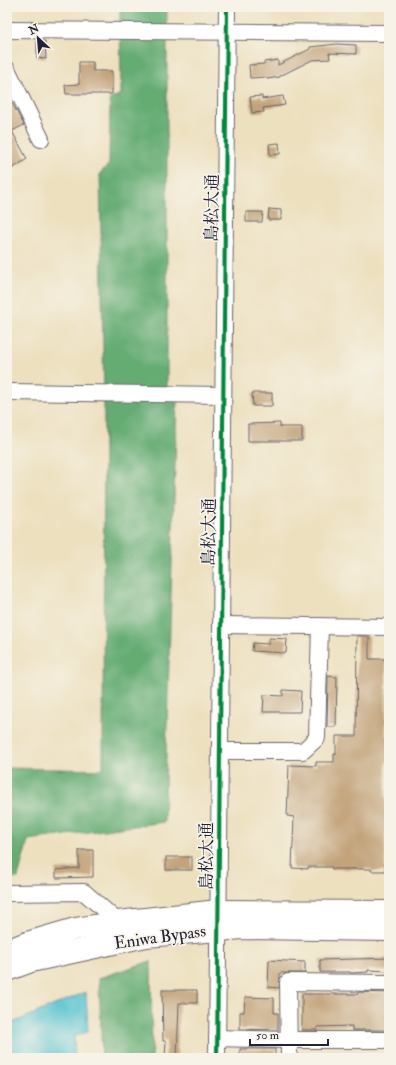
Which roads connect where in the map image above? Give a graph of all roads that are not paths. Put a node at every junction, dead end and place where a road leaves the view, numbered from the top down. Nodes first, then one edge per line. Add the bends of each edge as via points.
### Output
1 (227, 7) edge
2 (7, 30) edge
3 (227, 32) junction
4 (389, 33) edge
5 (7, 69) edge
6 (41, 139) dead end
7 (7, 392) edge
8 (223, 395) junction
9 (221, 625) junction
10 (320, 626) junction
11 (389, 627) edge
12 (220, 751) junction
13 (7, 893) edge
14 (389, 912) edge
15 (218, 920) junction
16 (118, 922) junction
17 (389, 930) edge
18 (82, 950) junction
19 (7, 951) edge
20 (7, 970) edge
21 (389, 983) edge
22 (7, 986) edge
23 (217, 1038) junction
24 (289, 1040) junction
25 (389, 1040) edge
26 (217, 1058) edge
27 (289, 1058) edge

1 - 3 street, 島松大通
2 - 3 street
3 - 4 street
3 - 8 street, 島松大通
5 - 6 street
7 - 8 street
8 - 9 street, 島松大通
9 - 10 street
9 - 12 street, 島松大通
10 - 11 street
10 - 12 street via 317,738 302,751
12 - 15 street, 島松大通
13 - 16 street via 84,892
14 - 15 highway, Eniwa Bypass
15 - 16 highway, Eniwa Bypass
15 - 17 highway, Eniwa Bypass via 242,928
15 - 18 highway, Eniwa Bypass
15 - 23 street, 島松大通
16 - 19 highway, Eniwa Bypass via 75,929
18 - 20 highway, Eniwa Bypass via 31,961
18 - 22 highway via 37,974
21 - 24 street via 288,982
23 - 24 street
23 - 26 street, 島松大通
24 - 25 street
24 - 27 street

